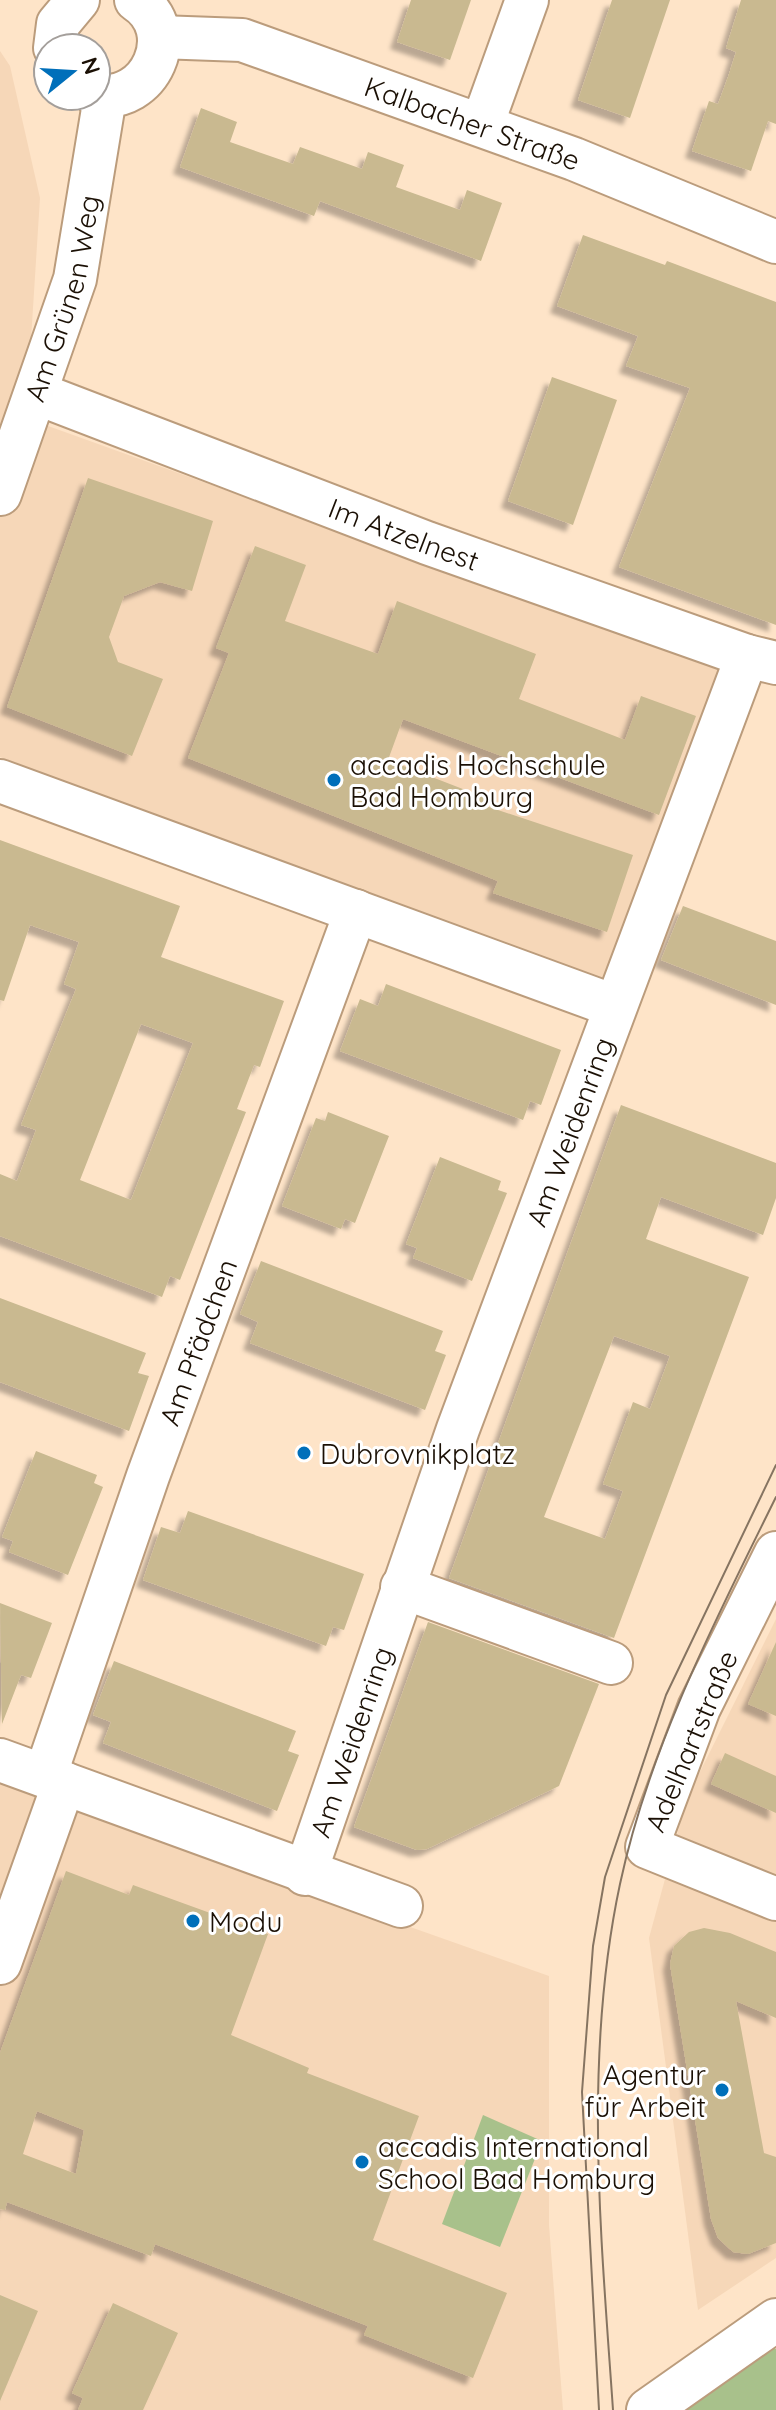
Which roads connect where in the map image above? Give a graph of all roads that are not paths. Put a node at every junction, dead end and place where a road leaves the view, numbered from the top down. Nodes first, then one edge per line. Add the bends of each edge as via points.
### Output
1 (136, 0) edge
2 (527, 0) edge
3 (159, 37) junction
4 (112, 95) edge
5 (99, 112) edge
6 (482, 125) junction
7 (776, 242) edge
8 (36, 393) junction
9 (0, 494) edge
10 (761, 659) edge
11 (0, 781) edge
12 (356, 911) junction
13 (614, 1006) junction
14 (776, 1553) edge
15 (402, 1587) junction
16 (611, 1663) dead end
17 (0, 1760) edge
18 (55, 1780) junction
19 (305, 1874) junction
20 (776, 1899) edge
21 (401, 1906) dead end
22 (0, 1963) edge
23 (776, 2320) edge
24 (648, 2410) edge

1 - 3 street via 151,15
2 - 6 street
3 - 4 street via 151,72 139,86
3 - 6 street, Kalbacher Straße via 242,40
5 - 8 street, Am Grünen Weg via 75,279
6 - 7 street, Kalbacher Straße
8 - 9 street, Am Grünen Weg
8 - 10 street, Im Atzelnest via 427,543
10 - 13 street
11 - 12 street, Am Weidenring
12 - 13 street, Am Weidenring
12 - 18 street, Am Pfädchen via 148,1476
13 - 15 street, Am Weidenring
14 - 20 street, Adelhartstraße via 699,1708 647,1847
15 - 16 street
15 - 19 street, Am Weidenring
17 - 18 street, Am Weidenring
18 - 19 street, Am Weidenring
18 - 22 street, Am Pfädchen
19 - 21 street, Am Weidenring
23 - 24 street

